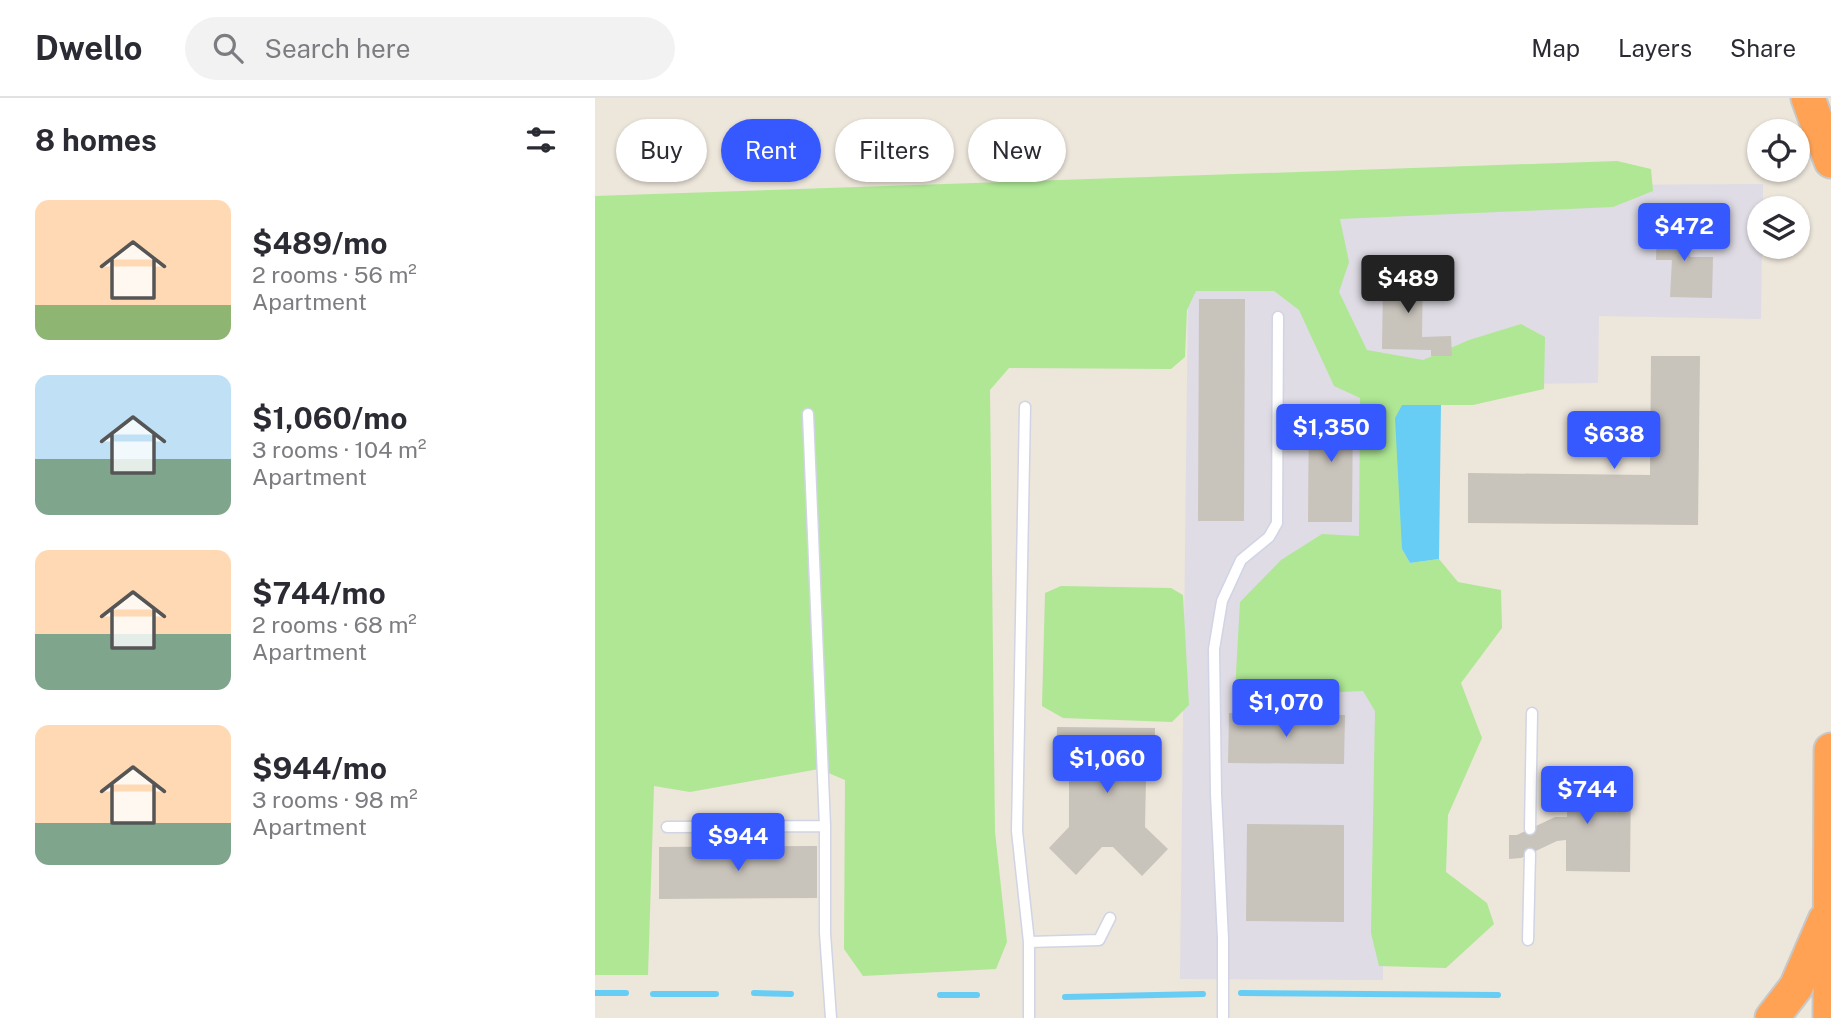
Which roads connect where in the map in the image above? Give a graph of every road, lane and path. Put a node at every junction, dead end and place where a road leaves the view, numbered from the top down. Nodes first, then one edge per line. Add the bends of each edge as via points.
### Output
1 (1808, 98) edge
2 (1831, 161) edge
3 (1278, 317) dead end
4 (1025, 407) dead end
5 (808, 414) dead end
6 (1532, 713) dead end
7 (1831, 750) edge
8 (825, 826) junction
9 (667, 827) dead end
10 (1530, 829) dead end
11 (1530, 854) dead end
12 (1831, 908) edge
13 (1110, 918) dead end
14 (1528, 940) dead end
15 (1028, 942) junction
16 (831, 1018) edge
17 (1029, 1018) edge
18 (1223, 1018) edge
19 (1772, 1018) edge
20 (1830, 1018) edge

1 - 2 highway
3 - 18 lane via 1277,523 1269,537 1241,560 1222,601 1214,649
4 - 15 lane via 1017,831
5 - 8 lane
6 - 10 lane
7 - 12 highway
8 - 9 lane
8 - 16 lane
11 - 14 lane
12 - 19 highway via 1796,987
12 - 20 highway
13 - 15 lane via 1099,940
15 - 17 lane

